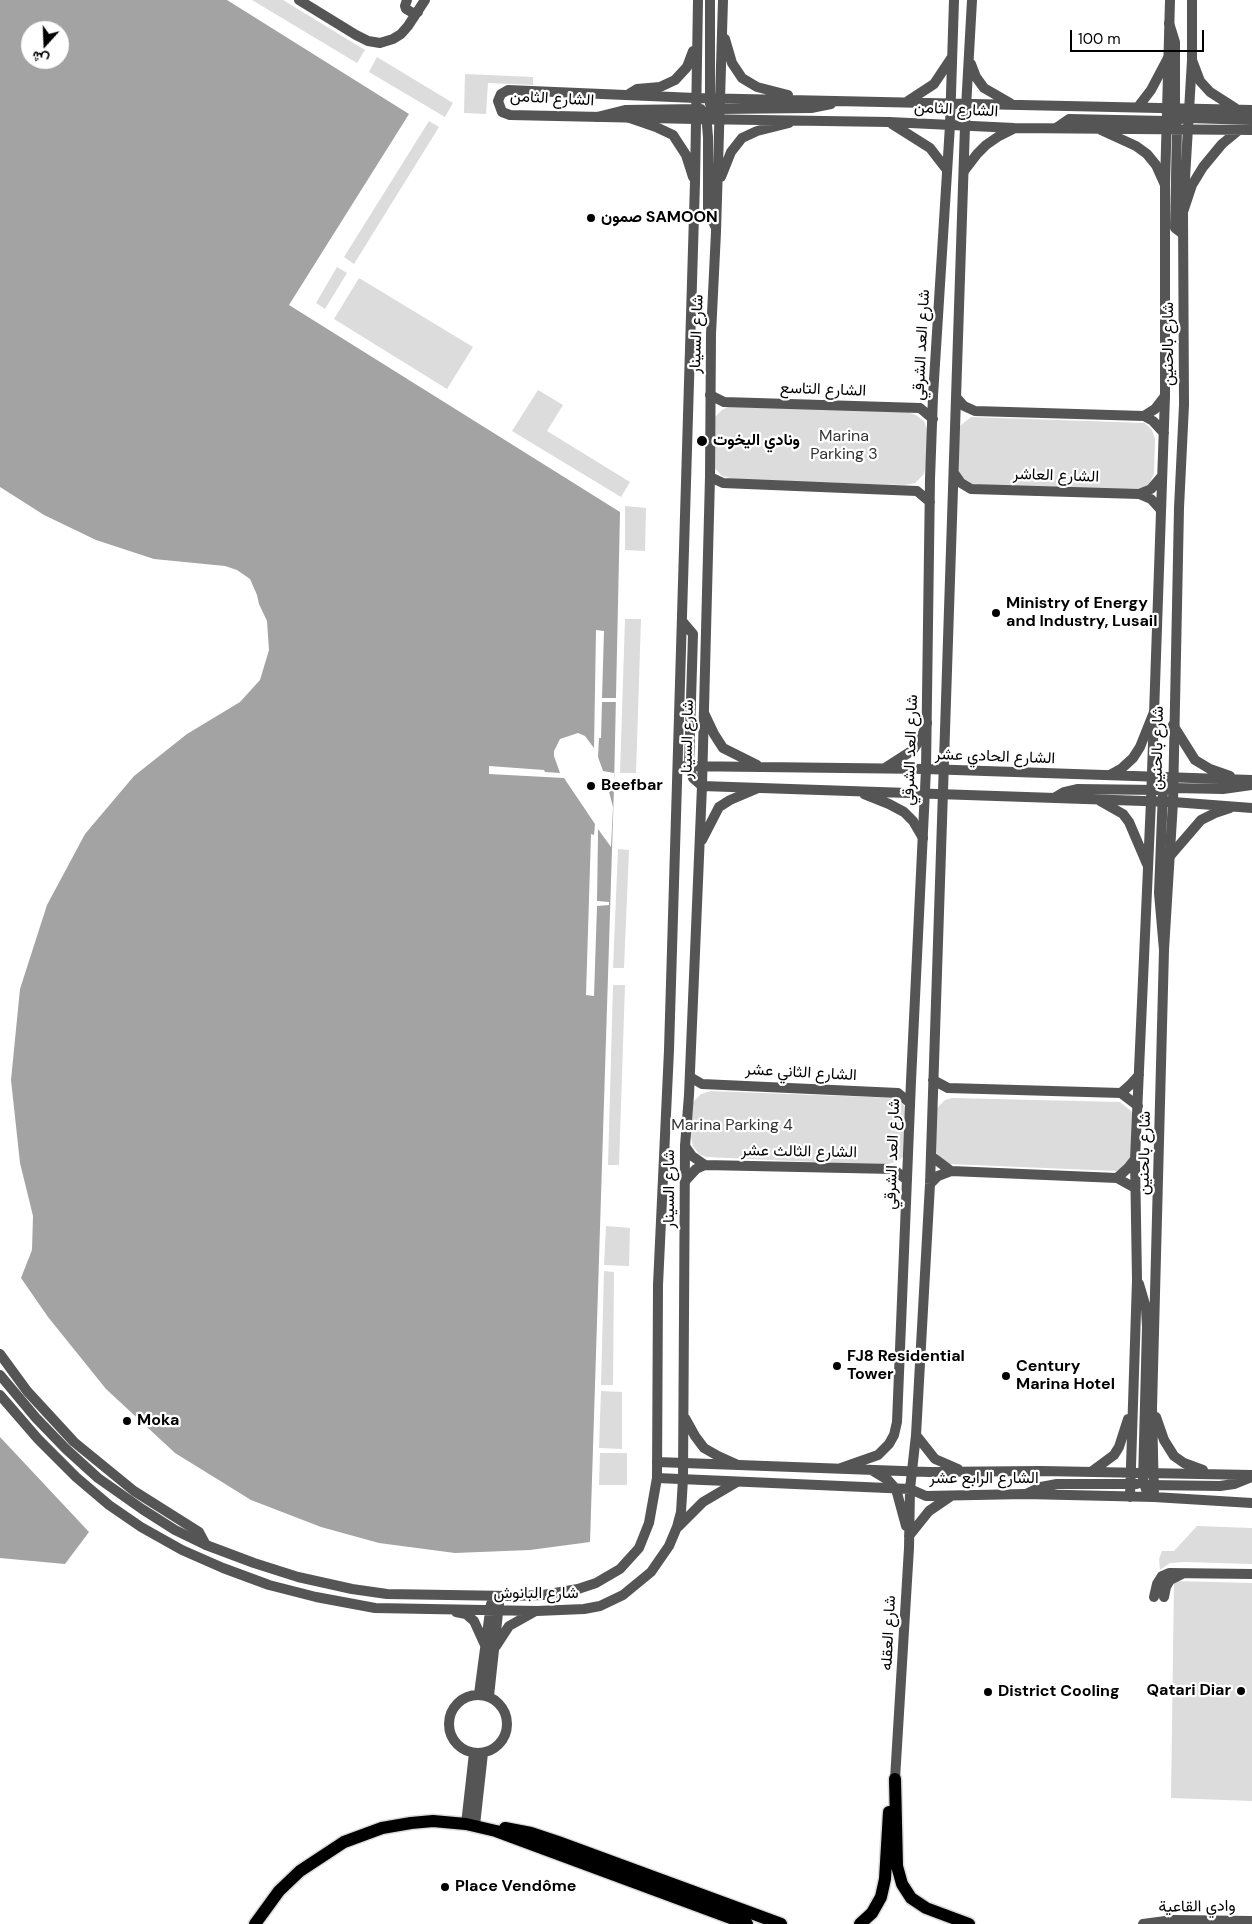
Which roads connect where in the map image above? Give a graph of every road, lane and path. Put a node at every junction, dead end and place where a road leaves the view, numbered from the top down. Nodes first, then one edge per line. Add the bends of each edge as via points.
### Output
1 (299, 0) edge
2 (407, 0) edge
3 (425, 0) edge
4 (698, 0) edge
5 (710, 0) edge
6 (723, 0) edge
7 (954, 0) edge
8 (972, 0) edge
9 (1170, 0) edge
10 (1192, 0) edge
11 (418, 12) junction
12 (1169, 23) junction
13 (697, 35) junction
14 (723, 35) junction
15 (952, 56) junction
16 (1168, 56) junction
17 (1192, 60) junction
18 (970, 62) junction
19 (629, 94) junction
20 (696, 98) junction
21 (799, 99) junction
22 (851, 100) junction
23 (907, 101) junction
24 (951, 104) junction
25 (966, 104) junction
26 (1011, 104) junction
27 (1138, 107) junction
28 (708, 109) junction
29 (1238, 109) junction
30 (1252, 110) edge
31 (597, 117) junction
32 (627, 117) junction
33 (1177, 118) junction
34 (719, 119) junction
35 (795, 120) junction
36 (1252, 120) edge
37 (889, 122) junction
38 (950, 125) junction
39 (966, 126) junction
40 (1014, 128) junction
41 (1056, 128) junction
42 (1096, 128) junction
43 (1239, 130) junction
44 (1252, 130) edge
45 (947, 170) junction
46 (964, 172) junction
47 (695, 182) junction
48 (718, 185) junction
49 (1165, 185) junction
50 (1183, 212) junction
51 (716, 230) junction
52 (1183, 234) junction
53 (710, 394) junction
54 (934, 396) junction
55 (1165, 396) junction
56 (956, 397) junction
57 (724, 402) junction
58 (920, 408) junction
59 (976, 411) junction
60 (710, 413) junction
61 (1144, 416) junction
62 (933, 419) junction
63 (955, 426) junction
64 (1164, 433) junction
65 (954, 473) junction
66 (1162, 476) junction
67 (710, 477) junction
68 (930, 479) junction
69 (723, 483) junction
70 (971, 489) junction
71 (917, 491) junction
72 (710, 494) junction
73 (1140, 494) junction
74 (930, 502) junction
75 (953, 504) junction
76 (1161, 510) junction
77 (682, 620) junction
78 (704, 712) junction
79 (1154, 712) junction
80 (928, 723) junction
81 (1173, 725) junction
82 (678, 766) junction
83 (689, 766) junction
84 (702, 766) junction
85 (760, 767) junction
86 (884, 768) junction
87 (926, 769) junction
88 (944, 770) junction
89 (1108, 776) junction
90 (1151, 778) junction
91 (1238, 779) junction
92 (1252, 780) edge
93 (1252, 785) edge
94 (702, 786) junction
95 (1168, 786) junction
96 (758, 788) junction
97 (1151, 790) junction
98 (858, 792) junction
99 (925, 794) junction
100 (942, 795) junction
101 (1053, 798) junction
102 (1097, 800) junction
103 (1151, 801) junction
104 (1168, 802) junction
105 (1236, 807) junction
106 (1252, 808) edge
107 (923, 838) junction
108 (699, 845) junction
109 (1170, 856) junction
110 (1147, 864) junction
111 (1164, 950) junction
112 (1139, 1075) junction
113 (690, 1077) junction
114 (933, 1080) junction
115 (911, 1081) junction
116 (702, 1084) junction
117 (948, 1088) junction
118 (1121, 1092) junction
119 (898, 1093) junction
120 (689, 1095) junction
121 (932, 1100) junction
122 (910, 1103) junction
123 (1138, 1106) junction
124 (685, 1146) junction
125 (908, 1156) junction
126 (930, 1156) junction
127 (1135, 1159) junction
128 (705, 1164) junction
129 (893, 1169) junction
130 (951, 1171) junction
131 (1117, 1178) junction
132 (907, 1180) junction
133 (685, 1181) junction
134 (930, 1184) junction
135 (1136, 1188) junction
136 (1137, 1280) junction
137 (0, 1354) edge
138 (0, 1375) edge
139 (0, 1395) edge
140 (1132, 1406) junction
141 (1152, 1408) junction
142 (684, 1415) junction
143 (916, 1434) junction
144 (913, 1457) junction
145 (658, 1462) junction
146 (683, 1463) junction
147 (738, 1465) junction
148 (841, 1468) junction
149 (870, 1470) junction
150 (901, 1470) junction
151 (912, 1471) junction
152 (974, 1472) junction
153 (1092, 1472) junction
154 (1131, 1472) junction
155 (1154, 1473) junction
156 (1216, 1474) junction
157 (1252, 1476) edge
158 (657, 1478) junction
159 (683, 1479) junction
160 (888, 1480) junction
161 (1146, 1481) junction
162 (736, 1482) junction
163 (1131, 1485) junction
164 (847, 1487) junction
165 (896, 1489) junction
166 (910, 1489) junction
167 (1026, 1494) junction
168 (952, 1496) junction
169 (1130, 1497) junction
170 (1154, 1497) junction
171 (1251, 1502) edge
172 (677, 1527) junction
173 (909, 1536) junction
174 (206, 1545) junction
175 (201, 1559) junction
176 (1252, 1574) edge
177 (312, 1580) junction
178 (341, 1587) junction
179 (376, 1593) junction
180 (403, 1594) junction
181 (309, 1596) junction
182 (496, 1596) junction
183 (1159, 1597) dead end
184 (339, 1602) junction
185 (375, 1608) junction
186 (402, 1609) junction
187 (495, 1609) junction
188 (443, 1610) junction
189 (537, 1611) junction
190 (490, 1649) junction
191 (484, 1695) junction
192 (479, 1753) junction
193 (895, 1779) junction
194 (471, 1825) junction
195 (496, 1831) junction
196 (1252, 1922) edge
197 (255, 1924) edge
198 (746, 1924) edge
199 (782, 1924) edge
200 (860, 1924) edge
201 (969, 1924) edge
202 (1143, 1924) edge

1 - 11 street via 356,36 380,43 401,34
2 - 11 street via 406,9
3 - 11 street
4 - 13 street, شارع السينار
5 - 28 street
6 - 14 street, شارع السينار
7 - 15 street, شارع العد الشرقي
8 - 18 street, شارع العد الشرقي
9 - 12 street, شارع بالحنين
10 - 17 street, شارع بالحنين
12 - 16 street, شارع بالحنين
12 - 33 street via 1175,42
13 - 19 street via 690,61 680,77 666,85
13 - 20 street, شارع السينار
14 - 21 street via 732,63 742,78 757,87
14 - 28 street, شارع السينار
15 - 23 street via 934,84
15 - 24 street, شارع العد الشرقي
16 - 27 street via 1151,90
16 - 33 street, شارع بالحنين
17 - 29 street via 1200,80 1210,92
17 - 33 street, شارع بالحنين
18 - 25 street, شارع العد الشرقي
18 - 26 street via 984,88
19 - 20 street, الشارع الثامن
19 - 31 street, الشارع الثامن via 508,90 498,101 502,112 510,115
20 - 28 street, شارع السينار
21 - 22 street, الشارع الثامن
21 - 28 street, الشارع الثامن
22 - 23 street, الشارع الثامن
22 - 28 street via 811,108
23 - 24 street, الشارع الثامن
24 - 25 street, الشارع الثامن
24 - 38 street, شارع العد الشرقي
25 - 26 street, الشارع الثامن
25 - 39 street, شارع العد الشرقي
26 - 27 street, الشارع الثامن
27 - 33 street, الشارع الثامن
28 - 31 street via 625,110
28 - 32 street, الشارع الثامن
28 - 34 street, شارع السينار
28 - 47 street, شارع السينار
28 - 51 street via 708,211
29 - 30 street, الشارع الثامن
29 - 33 street, الشارع الثامن
31 - 32 street, الشارع الثامن
32 - 47 street via 673,136 686,155
33 - 36 street
33 - 41 street via 1069,119
33 - 42 street, الشارع الثامن
33 - 43 street, الشارع الثامن
33 - 49 street, شارع بالحنين
33 - 50 street, شارع بالحنين
33 - 52 street via 1175,228
34 - 35 street, الشارع الثامن
34 - 48 street, شارع السينار
35 - 37 street, الشارع الثامن
35 - 48 street via 742,138 728,157
37 - 38 street, الشارع الثامن
37 - 45 street via 930,148
38 - 39 street, الشارع الثامن
38 - 45 street, شارع العد الشرقي
39 - 40 street, الشارع الثامن
39 - 46 street, شارع العد الشرقي
40 - 41 street, الشارع الثامن
40 - 46 street via 986,145
41 - 42 street, الشارع الثامن
42 - 49 street via 1147,154
43 - 44 street, الشارع الثامن
43 - 50 street via 1203,167 1192,185
45 - 54 street, شارع العد الشرقي
46 - 56 street, شارع العد الشرقي
47 - 77 street, شارع السينار
48 - 51 street, شارع السينار
49 - 55 street, شارع بالحنين
50 - 52 street, شارع بالحنين
51 - 53 street, شارع السينار
52 - 81 street, شارع بالحنين via 1184,404
53 - 57 street, الشارع التاسع
53 - 60 street, شارع السينار
54 - 58 street
54 - 62 street, شارع العد الشرقي
55 - 61 street via 1155,409
55 - 64 street, شارع بالحنين
56 - 59 street via 964,406
56 - 63 street, شارع العد الشرقي
57 - 58 street, الشارع التاسع
57 - 60 street
58 - 62 street
59 - 61 street
59 - 63 street via 964,416
60 - 67 street, شارع السينار
61 - 64 street via 1154,421
62 - 68 street, شارع العد الشرقي
63 - 65 street, شارع العد الشرقي
64 - 66 street, شارع بالحنين
65 - 70 street
65 - 75 street, شارع العد الشرقي
66 - 73 street via 1151,489
66 - 76 street, شارع بالحنين
67 - 69 street
67 - 72 street, شارع السينار
68 - 71 street
68 - 74 street, شارع العد الشرقي
69 - 71 street
69 - 72 street via 713,488
70 - 73 street, الشارع العاشر
70 - 75 street
71 - 74 street
72 - 78 street, شارع السينار
73 - 76 street via 1151,499
74 - 80 street, شارع العد الشرقي
75 - 88 street, شارع العد الشرقي
76 - 79 street, شارع بالحنين
77 - 82 street, شارع السينار
77 - 83 street via 693,634
78 - 84 street, شارع السينار
78 - 85 street via 723,748
79 - 89 street via 1133,758
79 - 90 street, شارع بالحنين
80 - 86 street via 913,750
80 - 87 street, شارع العد الشرقي
81 - 91 street via 1195,760
81 - 95 street, شارع بالحنين
82 - 83 street, الشارع الحادي عشر
82 - 145 street, شارع السينار via 658,1285
83 - 84 street, الشارع الحادي عشر
83 - 94 street via 693,778
84 - 85 street, الشارع الحادي عشر
84 - 94 street, شارع السينار
85 - 86 street, الشارع الحادي عشر
86 - 87 street, الشارع الحادي عشر
87 - 88 street, الشارع الحادي عشر
87 - 99 street, شارع العد الشرقي
88 - 89 street, الشارع الحادي عشر
88 - 100 street, شارع العد الشرقي
89 - 90 street, الشارع الحادي عشر
90 - 95 street, الشارع الحادي عشر
90 - 95 street
90 - 97 street, شارع بالحنين
91 - 92 street, الشارع الحادي عشر
91 - 95 street, الشارع الحادي عشر
93 - 95 street via 1222,789
94 - 96 street
94 - 108 street, شارع السينار
95 - 97 street
95 - 103 street
95 - 104 street, شارع بالحنين
96 - 98 street
96 - 108 street via 719,807
97 - 101 street via 1078,789
97 - 103 street, شارع بالحنين
98 - 99 street
98 - 107 street via 904,812
99 - 100 street
99 - 107 street, شارع العد الشرقي
100 - 101 street
100 - 114 street, شارع العد الشرقي
101 - 102 street
102 - 103 street
102 - 110 street via 1123,814
103 - 104 street
103 - 110 street, شارع بالحنين
104 - 105 street
104 - 109 street, شارع بالحنين
104 - 111 street via 1159,893
105 - 106 street
105 - 109 street via 1201,820
107 - 115 street, شارع العد الشرقي
108 - 113 street, شارع السينار
109 - 111 street, شارع بالحنين
110 - 112 street, شارع بالحنين
111 - 141 street, شارع بالحنين
112 - 118 street
112 - 123 street, شارع بالحنين
113 - 116 street, الشارع الثاني عشر
113 - 120 street, شارع السينار
114 - 117 street
114 - 121 street, شارع العد الشرقي
115 - 119 street
115 - 122 street, شارع العد الشرقي
116 - 119 street, الشارع الثاني عشر
116 - 120 street
117 - 118 street
117 - 121 street
118 - 123 street
119 - 122 street
120 - 124 street, شارع السينار
121 - 126 street, شارع العد الشرقي
122 - 125 street, شارع العد الشرقي
123 - 127 street, شارع بالحنين
124 - 128 street via 692,1156
124 - 133 street, شارع السينار
125 - 129 street
125 - 132 street, شارع العد الشرقي
126 - 130 street
126 - 134 street, شارع العد الشرقي
127 - 131 street
127 - 135 street, شارع بالحنين
128 - 129 street, الشارع الثالث عشر
128 - 133 street
129 - 132 street
130 - 131 street
130 - 134 street via 938,1176
131 - 135 street
132 - 148 street, شارع العد الشرقي via 897,1422 889,1444 878,1455
133 - 142 street, شارع السينار
134 - 143 street, شارع العد الشرقي
135 - 136 street, شارع بالحنين
136 - 140 street, شارع بالحنين
136 - 161 street via 1146,1308 1147,1327
137 - 174 street via 27,1391 74,1442 134,1491 199,1532
138 - 174 street, شارع البانوش via 47,1431 98,1478 164,1524
139 - 175 street, شارع البانوش via 38,1439 92,1491 141,1527
140 - 153 street via 1119,1447
140 - 154 street, شارع بالحنين
141 - 155 street, شارع بالحنين
141 - 156 street via 1174,1456 1190,1466
142 - 146 street, شارع السينار
142 - 147 street via 704,1448
143 - 144 street, شارع العد الشرقي
143 - 152 street via 935,1459
144 - 150 street
144 - 151 street, شارع العد الشرقي
145 - 146 street, الشارع الرابع عشر
145 - 158 street, شارع السينار
146 - 147 street, الشارع الرابع عشر
146 - 159 street, شارع السينار
147 - 148 street, الشارع الرابع عشر
148 - 149 street, الشارع الرابع عشر
149 - 150 street, الشارع الرابع عشر
149 - 160 street
150 - 151 street, الشارع الرابع عشر
150 - 160 street
151 - 152 street, الشارع الرابع عشر
151 - 166 street, شارع العد الشرقي
152 - 153 street, الشارع الرابع عشر
153 - 154 street, الشارع الرابع عشر
154 - 161 street, الشارع الرابع عشر
154 - 163 street, شارع بالحنين
155 - 156 street, الشارع الرابع عشر
155 - 161 street, الشارع الرابع عشر
156 - 157 street, الشارع الرابع عشر
157 - 161 street via 1220,1486
158 - 159 street, الشارع الرابع عشر
158 - 182 street, شارع البانوش via 645,1536 620,1569 578,1589 544,1595
159 - 162 street, الشارع الرابع عشر
159 - 172 street, شارع البانوش
160 - 164 street
160 - 165 street
161 - 163 street
161 - 169 street
161 - 170 street via 1147,1492
162 - 164 street, الشارع الرابع عشر
162 - 172 street via 703,1502
163 - 167 street via 1057,1484
163 - 169 street, شارع بالحنين
164 - 165 street, الشارع الرابع عشر
165 - 166 street, الشارع الرابع عشر
165 - 173 street
166 - 168 street, الشارع الرابع عشر via 926,1496
166 - 173 street, شارع العقله
167 - 168 street, الشارع الرابع عشر
167 - 169 street, الشارع الرابع عشر
168 - 173 street via 929,1511
169 - 170 street, الشارع الرابع عشر
170 - 171 street, الشارع الرابع عشر
172 - 189 street, شارع البانوش via 666,1552 651,1572 623,1595 600,1606 584,1609
173 - 193 street, شارع العقله
174 - 175 street
174 - 177 street, شارع البانوش
175 - 181 street, شارع البانوش
176 - 183 street via 1177,1572 1162,1576 1157,1584
177 - 178 street, شارع البانوش
177 - 181 street
178 - 179 street, شارع البانوش
178 - 184 street
179 - 180 street, شارع البانوش
179 - 185 street
180 - 182 street, شارع البانوش
180 - 186 street
181 - 184 street, شارع البانوش
182 - 187 street
184 - 185 street, شارع البانوش
185 - 186 street, شارع البانوش
186 - 188 street, شارع البانوش
187 - 188 street, شارع البانوش
187 - 189 street, شارع البانوش
187 - 190 street
188 - 190 street via 466,1614 474,1621
189 - 190 street via 509,1626
190 - 191 street
191 - 192 street via 498,1702 508,1721 507,1732 498,1746
191 - 192 street via 466,1697 456,1704 450,1715 449,1728 453,1740 462,1749
192 - 194 street
193 - 200 main road via 881,1897 872,1913
193 - 201 main road via 897,1866 902,1884 911,1898 926,1908
194 - 195 main road
194 - 197 main road via 433,1821 397,1825 344,1842 300,1871 279,1891
195 - 198 main road via 513,1842 553,1857
195 - 199 main road via 511,1828 558,1842
196 - 202 street, وادي القاعية via 1173,1920

